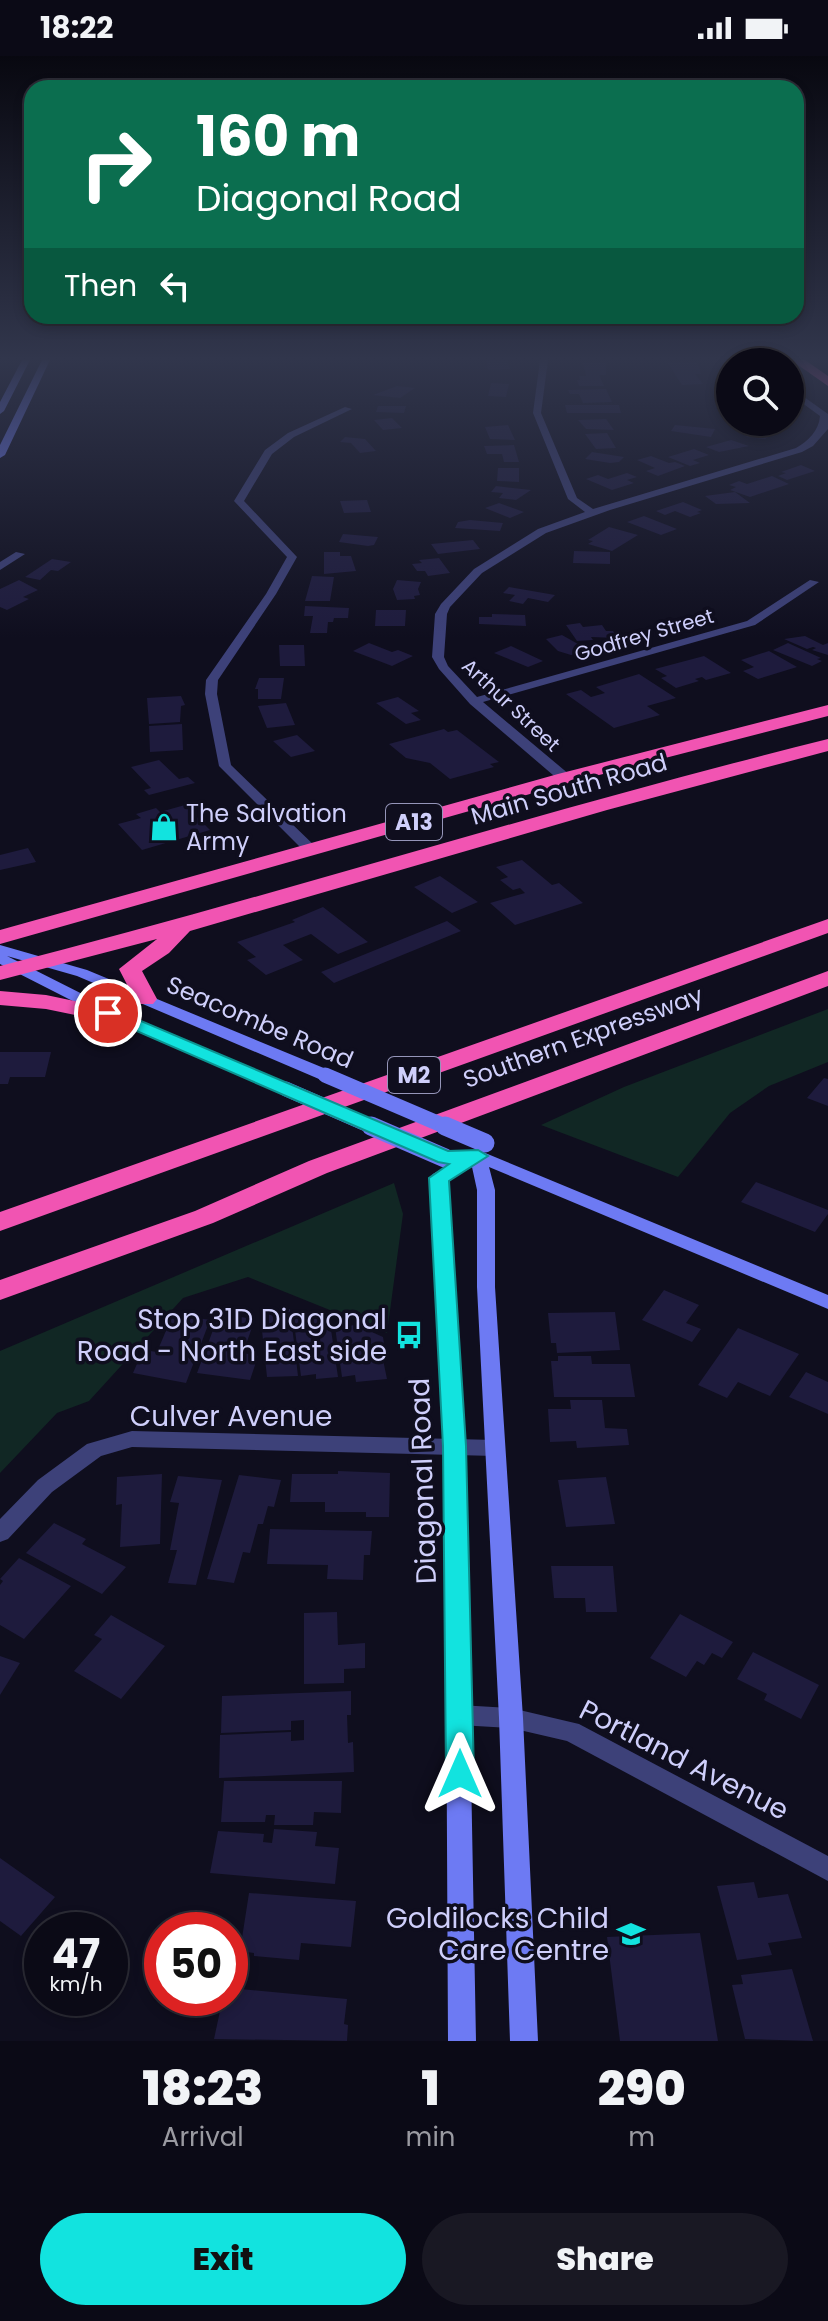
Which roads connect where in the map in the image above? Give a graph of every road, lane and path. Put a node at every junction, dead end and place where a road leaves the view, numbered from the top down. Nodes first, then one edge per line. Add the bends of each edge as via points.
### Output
1 (268, 453) edge
2 (554, 453) edge
3 (790, 453) edge
4 (592, 513) junction
5 (20, 554) dead end
6 (0, 567) edge
7 (814, 582) dead end
8 (474, 701) junction
9 (828, 710) edge
10 (828, 745) edge
11 (565, 778) junction
12 (600, 806) junction
13 (312, 851) junction
14 (182, 926) junction
15 (828, 926) edge
16 (0, 937) edge
17 (0, 949) edge
18 (46, 960) junction
19 (6, 967) edge
20 (828, 978) edge
21 (0, 998) edge
22 (145, 999) junction
23 (114, 1016) junction
24 (482, 1150) junction
25 (204, 1217) junction
26 (0, 1222) edge
27 (0, 1290) edge
28 (828, 1302) edge
29 (0, 1307) edge
30 (455, 1446) junction
31 (495, 1448) junction
32 (0, 1533) edge
33 (459, 1715) junction
34 (511, 1718) junction
35 (828, 1869) edge
36 (462, 2041) edge
37 (524, 2041) edge

1 - 13 street via 239,501 292,557 212,680 211,694 225,766
2 - 4 street via 573,499
3 - 4 street, Arthur Street
4 - 8 street, Arthur Street via 542,531 496,559 445,606 438,657
5 - 6 street
7 - 8 street, Godfrey Street via 751,623
8 - 11 street, Arthur Street
9 - 11 highway, Main South Road / A13
10 - 12 highway, Main South Road / A13
11 - 12 highway
11 - 13 highway, Main South Road / A13
12 - 14 highway, Main South Road / A13
13 - 16 highway, Main South Road / A13
14 - 18 highway, Main South Road / A13
14 - 22 highway, A13 via 130,969
15 - 26 highway, Southern Expressway / M2
17 - 18 main road, Seacombe Road
18 - 19 highway, Main South Road / A13
18 - 22 main road, Seacombe Road
19 - 23 main road, Seacombe Road
20 - 25 highway, Southern Expressway / M2 via 318,1167
21 - 23 highway
22 - 24 main road, Seacombe Road, bridge via 325,1075
23 - 24 main road, Seacombe Road, bridge via 445,1158
24 - 28 main road, Seacombe Road
24 - 30 main road, Diagonal Road via 439,1178
24 - 31 main road
25 - 27 highway, Southern Expressway / M2
25 - 29 highway
30 - 31 street, Culver Avenue
30 - 32 street, Culver Avenue via 132,1439 94,1450 45,1486
30 - 33 main road, Diagonal Road
31 - 34 main road
33 - 34 street, Portland Avenue
33 - 36 main road, Diagonal Road
34 - 35 street, Portland Avenue via 571,1731
34 - 37 main road

